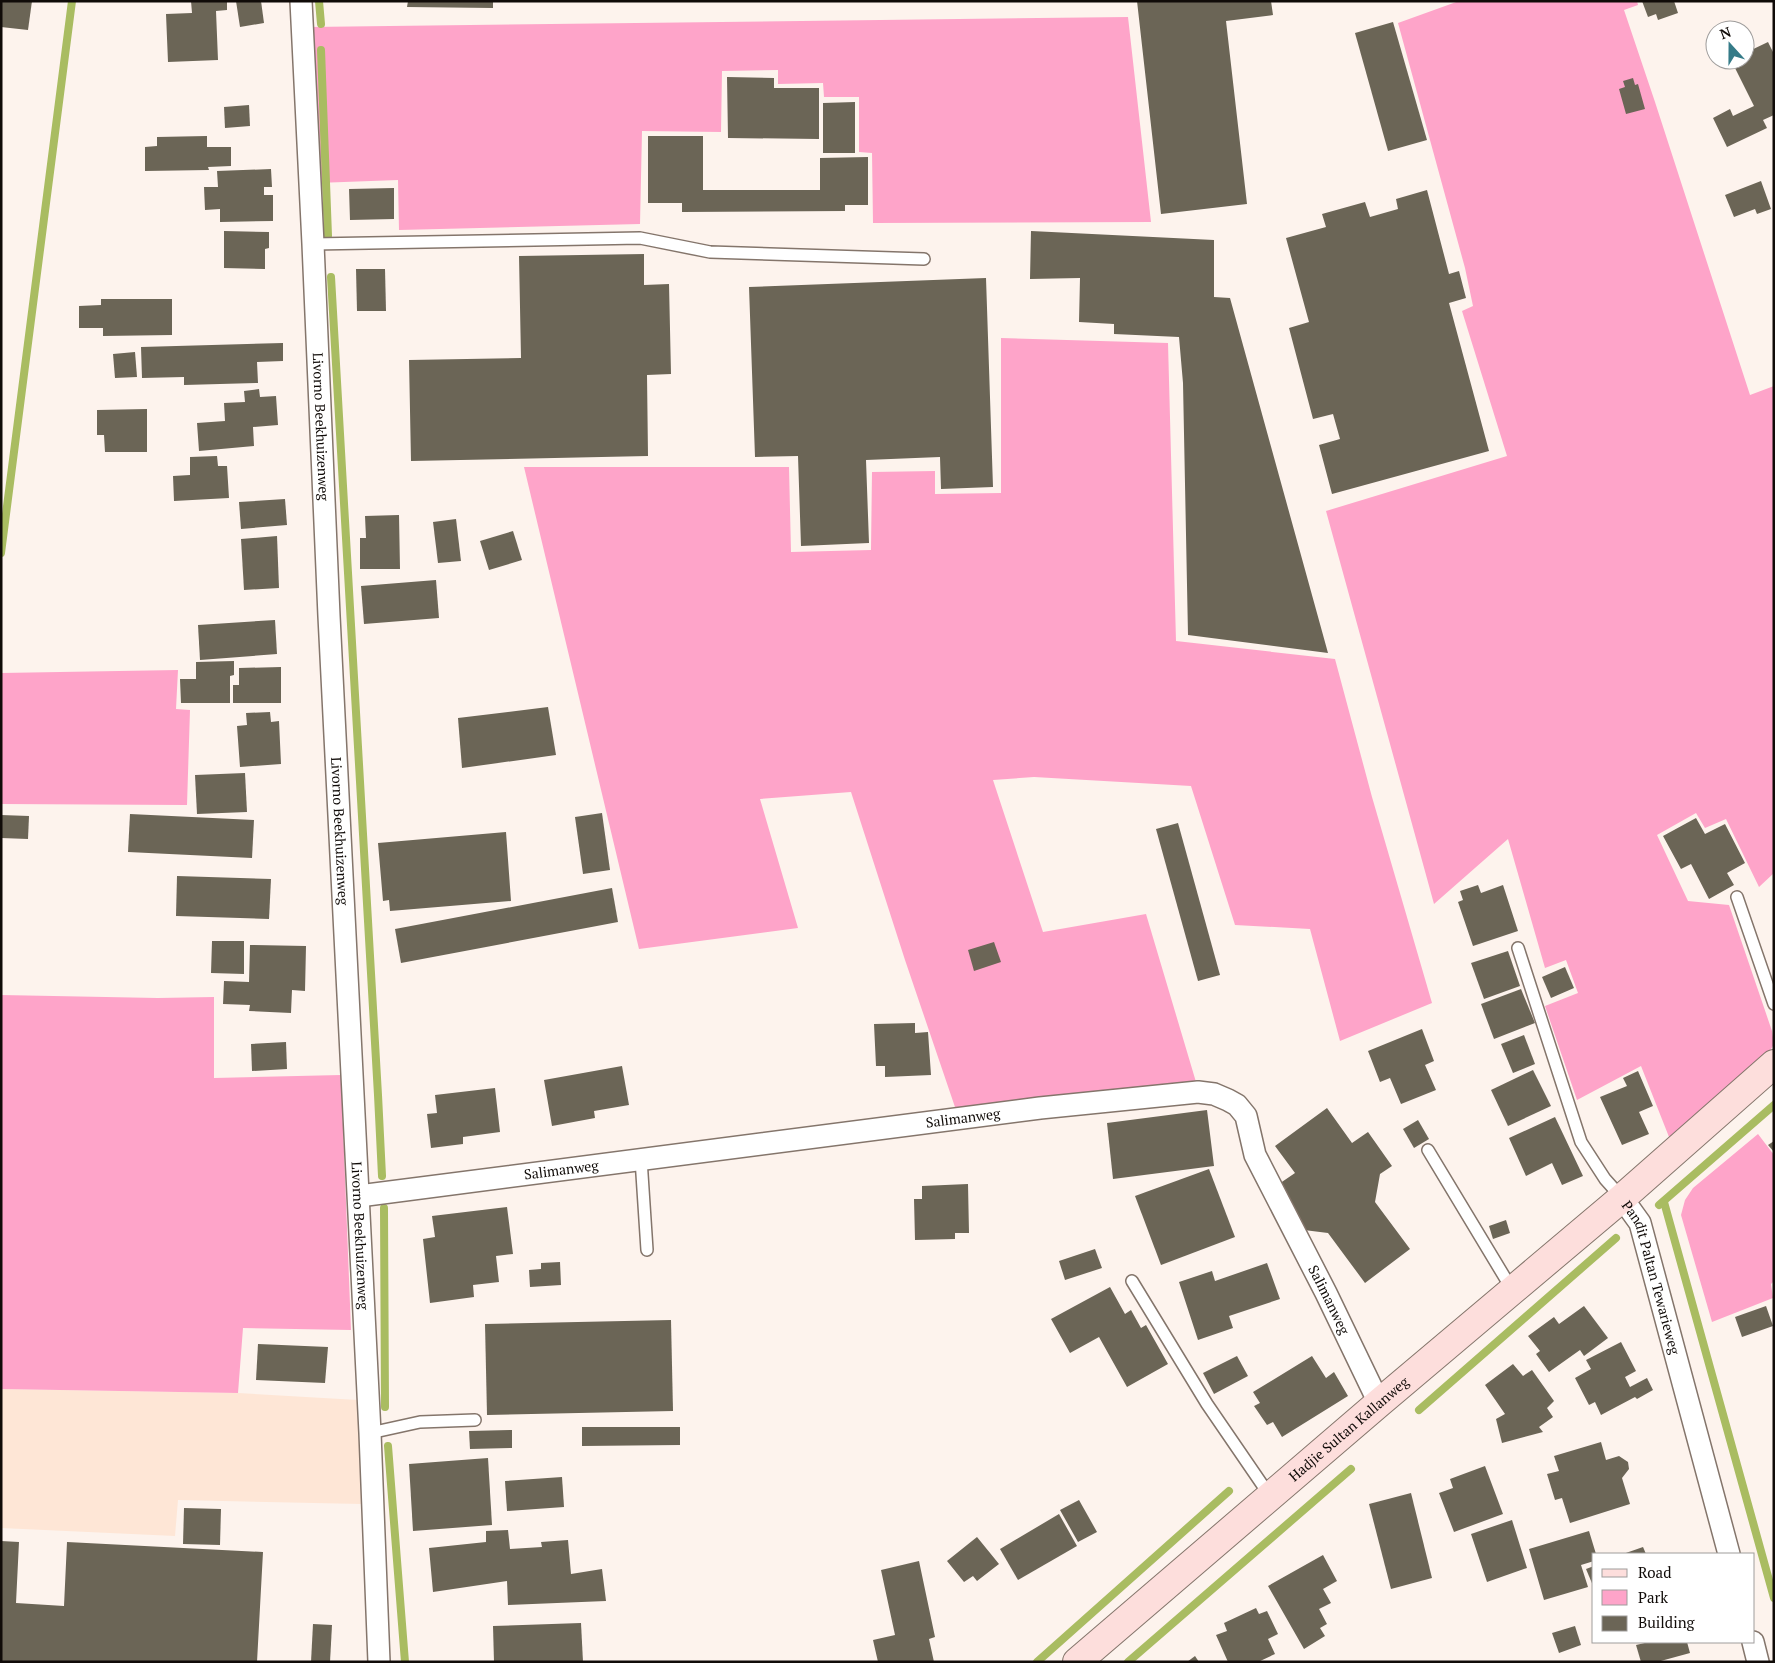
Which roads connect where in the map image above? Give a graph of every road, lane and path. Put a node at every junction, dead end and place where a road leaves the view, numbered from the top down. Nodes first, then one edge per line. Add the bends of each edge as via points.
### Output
1 (301, 1) edge
2 (314, 244) junction
3 (924, 259) dead end
4 (1737, 897) dead end
5 (1518, 948) dead end
6 (1774, 1004) edge
7 (1774, 1064) edge
8 (1428, 1150) dead end
9 (641, 1159) junction
10 (359, 1196) junction
11 (1622, 1198) junction
12 (647, 1250) dead end
13 (1132, 1281) dead end
14 (1513, 1291) junction
15 (1379, 1403) junction
16 (475, 1420) dead end
17 (370, 1433) junction
18 (1270, 1496) junction
19 (1729, 1553) edge
20 (1753, 1643) edge
21 (379, 1662) edge
22 (1077, 1662) edge
23 (1758, 1662) edge

1 - 2 street, Livorno Beekhuizenweg
2 - 3 lane via 640,238 710,252
2 - 10 street, Livorno Beekhuizenweg via 329,616
4 - 6 lane
5 - 11 lane via 1581,1142 1604,1179
7 - 11 street, Pandit Paltan Tewarieweg
8 - 14 lane
9 - 10 street, Salimanweg
9 - 12 lane
9 - 15 street, Salimanweg via 1040,1108 1198,1092 1214,1094 1237,1105 1246,1116 1255,1155
10 - 17 street, Livorno Beekhuizenweg
11 - 14 street, Hadjie Sultan Kallanweg
11 - 19 street, Pandit Paltan Tewarieweg via 1640,1223
13 - 18 lane via 1207,1404
14 - 15 street, Hadjie Sultan Kallanweg
15 - 18 street, Hadjie Sultan Kallanweg
16 - 17 lane via 420,1422
17 - 21 street, Livorno Beekhuizenweg
18 - 22 street, Hadjie Sultan Kallanweg
20 - 23 street

